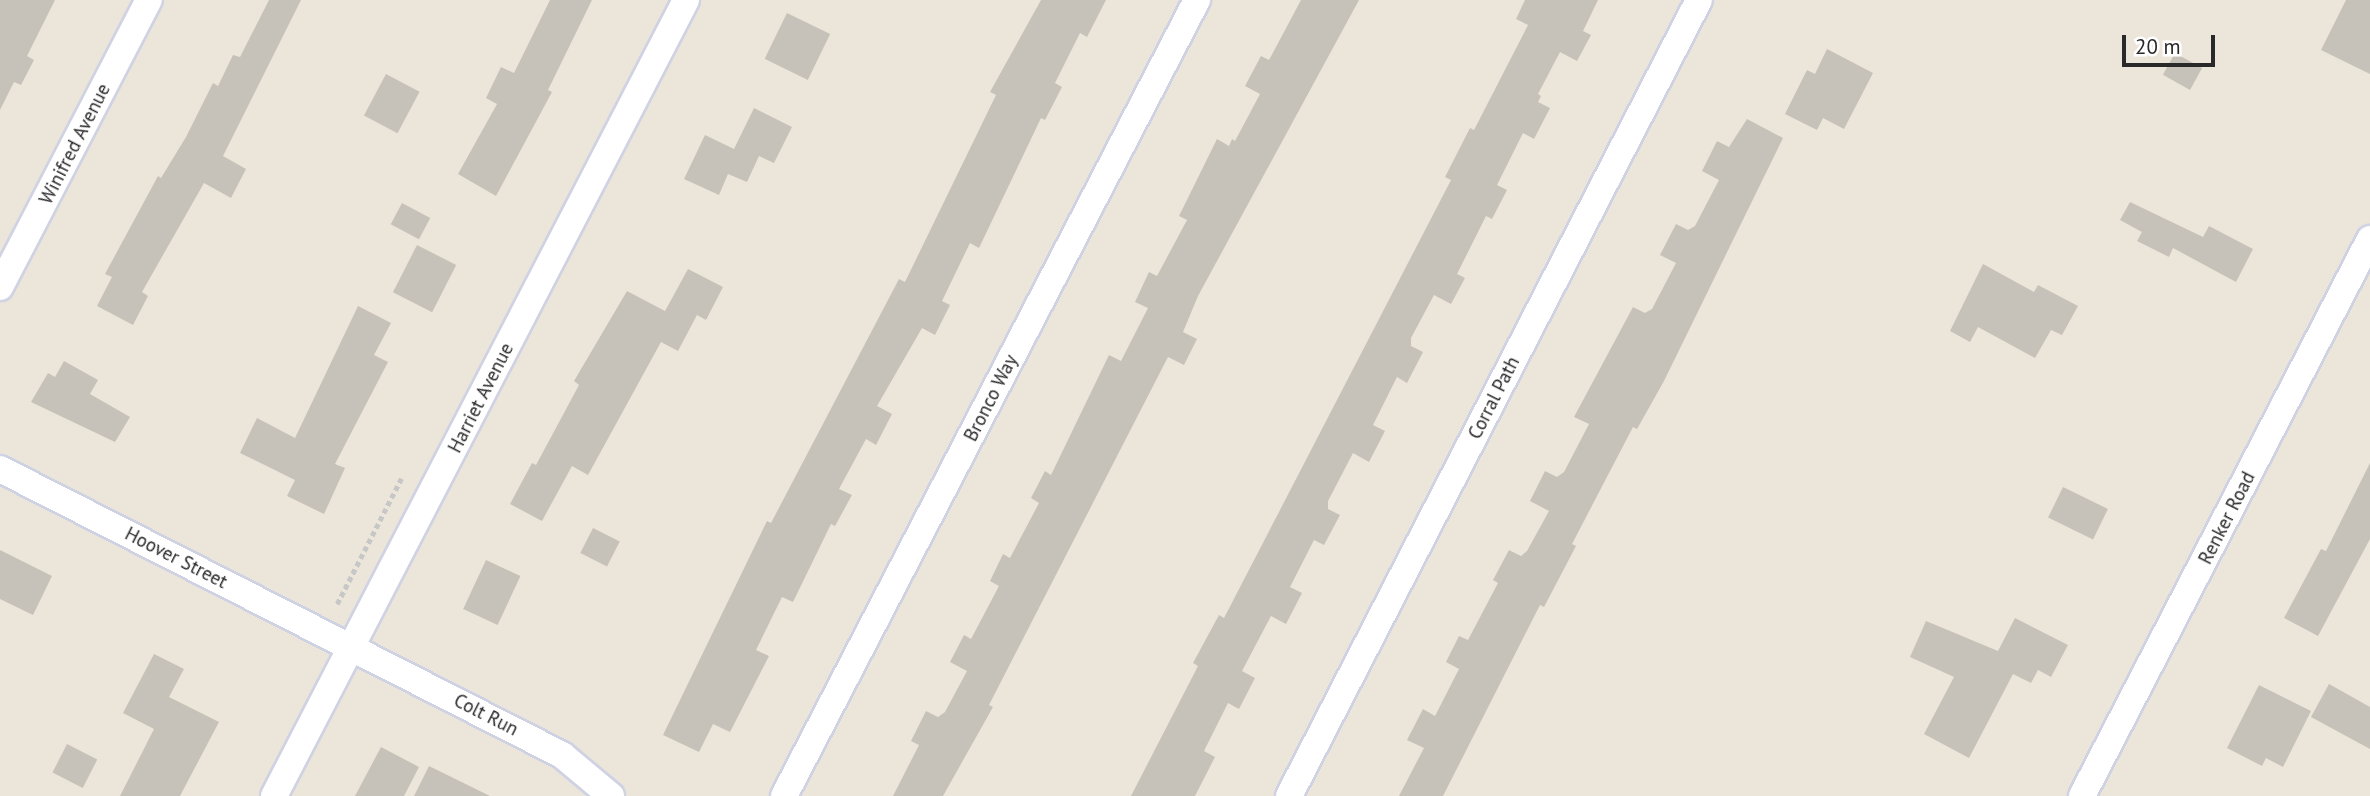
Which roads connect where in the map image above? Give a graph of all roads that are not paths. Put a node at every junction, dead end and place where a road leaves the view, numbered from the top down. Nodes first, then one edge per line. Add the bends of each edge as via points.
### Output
1 (149, 0) edge
2 (686, 0) edge
3 (1197, 0) edge
4 (1699, 0) edge
5 (2370, 239) edge
6 (0, 287) edge
7 (0, 469) edge
8 (352, 648) junction
9 (274, 796) edge
10 (611, 796) edge
11 (784, 796) edge
12 (1289, 796) edge
13 (2082, 796) edge

1 - 6 street, Winifred Avenue
2 - 8 street, Harriet Avenue
3 - 11 street, Bronco Way
4 - 12 street, Corral Path
5 - 13 street, Renker Road
7 - 8 street, Hoover Street
8 - 9 street, Harriet Avenue
8 - 10 street, Colt Run via 562,755

